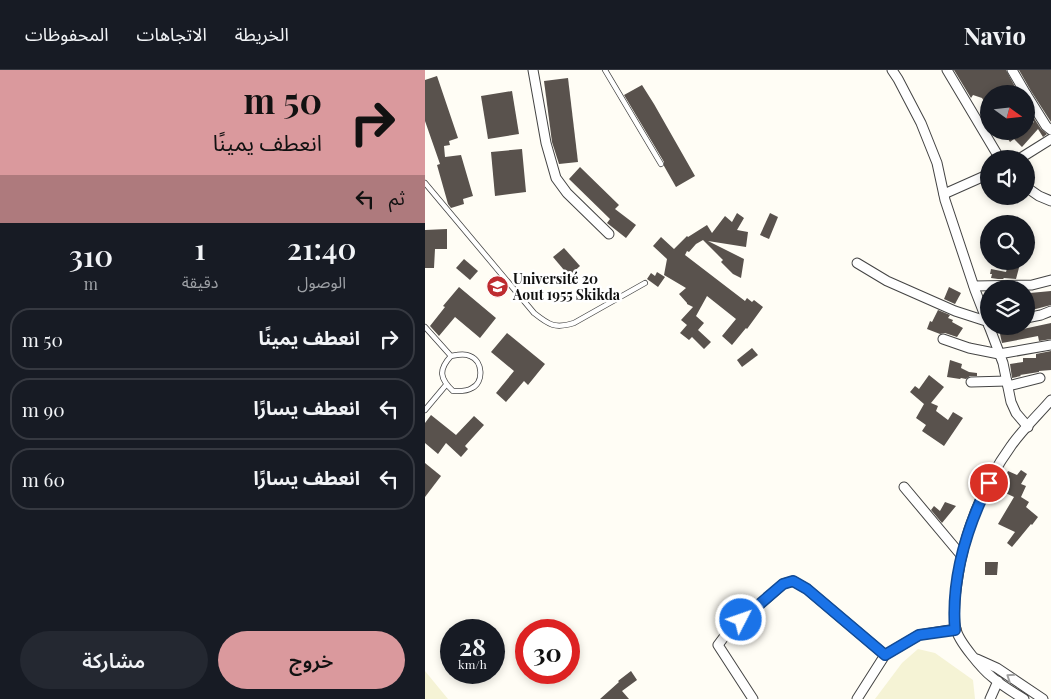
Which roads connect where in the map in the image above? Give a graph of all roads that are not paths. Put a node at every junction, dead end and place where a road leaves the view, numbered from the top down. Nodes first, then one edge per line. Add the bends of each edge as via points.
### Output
1 (533, 70) edge
2 (605, 70) edge
3 (892, 70) edge
4 (947, 70) edge
5 (1012, 70) edge
6 (1021, 85) edge
7 (1035, 108) edge
8 (1051, 130) edge
9 (1051, 139) edge
10 (995, 150) edge
11 (1033, 150) edge
12 (661, 164) dead end
13 (980, 178) edge
14 (425, 182) edge
15 (1035, 193) edge
16 (944, 194) junction
17 (1051, 201) edge
18 (609, 234) dead end
19 (857, 263) dead end
20 (1051, 280) edge
21 (645, 283) dead end
22 (974, 286) junction
23 (980, 302) edge
24 (1051, 311) edge
25 (1035, 316) edge
26 (980, 321) edge
27 (425, 327) edge
28 (992, 335) edge
29 (943, 338) dead end
30 (1051, 345) edge
31 (999, 354) junction
32 (451, 356) junction
33 (1040, 378) dead end
34 (971, 382) dead end
35 (1007, 383) junction
36 (446, 385) junction
37 (1051, 400) edge
38 (425, 410) edge
39 (1028, 427) junction
40 (904, 486) dead end
41 (961, 555) junction
42 (955, 630) junction
43 (885, 655) junction
44 (975, 658) junction
45 (998, 681) junction
46 (753, 699) edge
47 (857, 699) edge
48 (990, 699) edge
49 (1024, 699) edge
50 (1043, 699) edge

1 - 18 street via 556,178
2 - 12 lane
3 - 16 street via 921,123 937,163
4 - 10 street
5 - 6 street
7 - 8 street
9 - 11 street
13 - 16 street
14 - 21 lane via 534,313 551,326 574,323
15 - 17 street
16 - 22 street
19 - 26 street via 895,285
20 - 22 street via 1032,285
22 - 23 street
24 - 25 street
27 - 32 lane
28 - 31 street
29 - 31 street
30 - 31 street
31 - 35 street
32 - 36 lane via 443,364 441,374
32 - 36 lane via 470,355 480,367 480,377 474,388 463,392 453,391
33 - 35 street
34 - 35 street
35 - 39 street via 1011,402
36 - 38 lane
37 - 39 street
39 - 41 street via 1011,445 982,497
40 - 41 street
41 - 42 street
42 - 43 street via 919,635
42 - 44 street
43 - 46 street via 807,589 793,581 783,584 727,632 718,645
43 - 47 street
44 - 45 street
50 -> 44 street via 997,668
45 - 48 street
45 - 49 street

